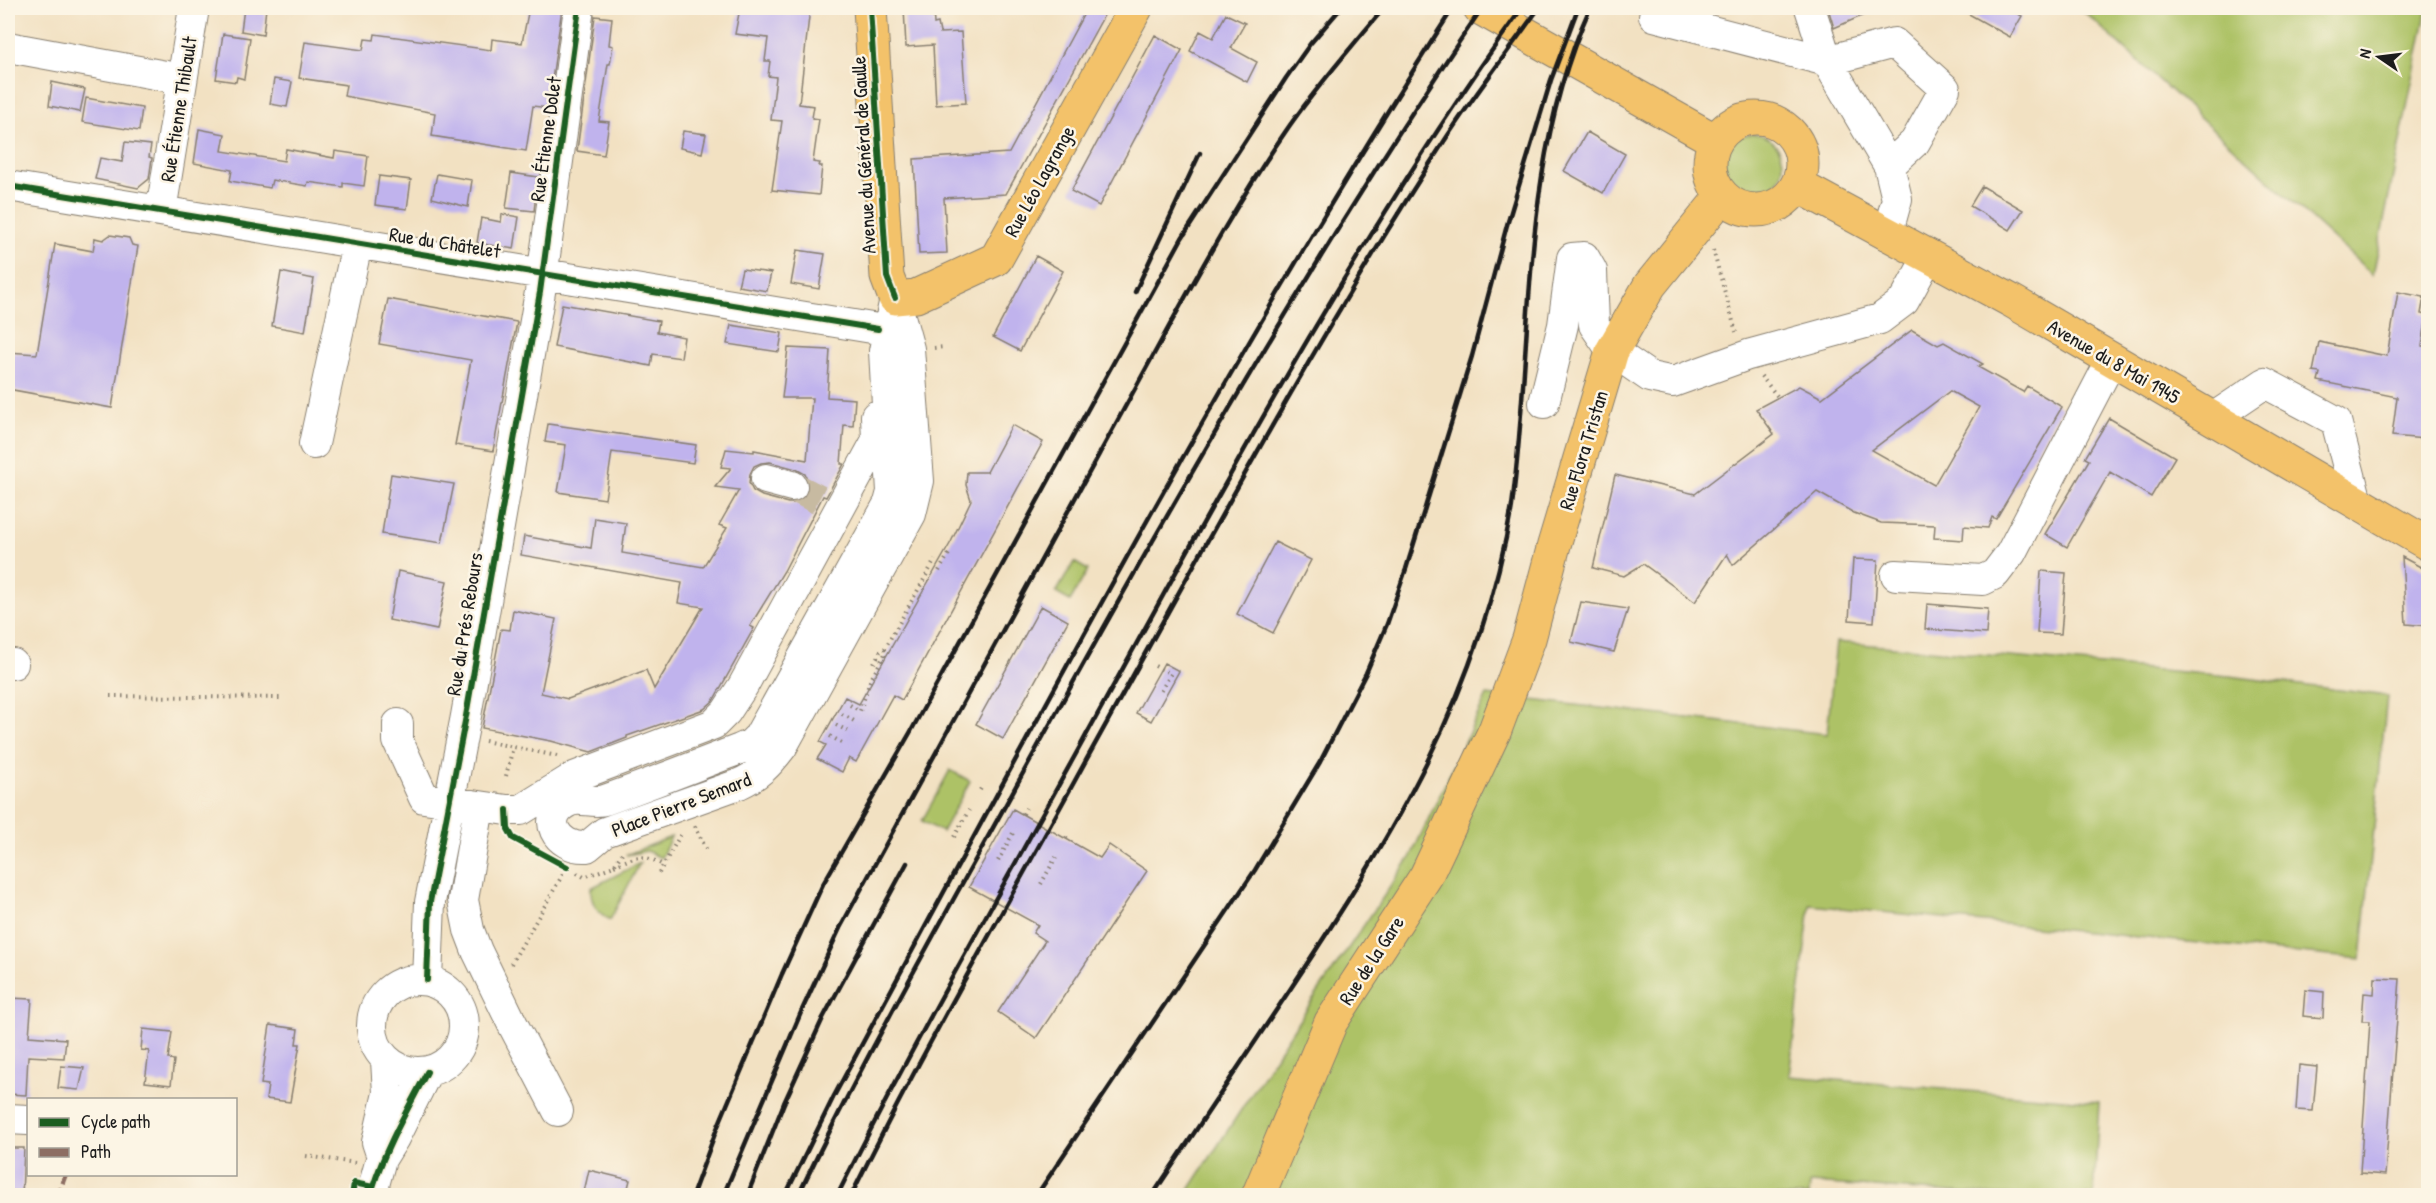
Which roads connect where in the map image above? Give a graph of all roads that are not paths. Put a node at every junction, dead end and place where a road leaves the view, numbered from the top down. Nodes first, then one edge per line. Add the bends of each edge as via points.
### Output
1 (195, 8) edge
2 (579, 8) edge
3 (870, 8) edge
4 (1136, 8) edge
5 (1480, 8) edge
6 (1808, 9) edge
7 (1654, 16) dead end
8 (8, 47) edge
9 (1827, 62) junction
10 (182, 79) junction
11 (1716, 141) junction
12 (1889, 166) junction
13 (1797, 185) junction
14 (8, 186) edge
15 (1722, 196) junction
16 (161, 211) junction
17 (1887, 234) junction
18 (357, 244) junction
19 (1928, 257) junction
20 (543, 274) junction
21 (895, 298) junction
22 (878, 329) junction
23 (1612, 351) junction
24 (2112, 359) junction
25 (1544, 403) dead end
26 (2213, 418) junction
27 (314, 444) dead end
28 (2357, 502) junction
29 (2428, 544) edge
30 (1896, 575) dead end
31 (398, 724) dead end
32 (1495, 730) joint
33 (449, 802) junction
34 (479, 807) junction
35 (427, 980) junction
36 (386, 1060) junction
37 (427, 1072) junction
38 (558, 1111) dead end
39 (8, 1119) edge
40 (27, 1120) edge
41 (371, 1161) junction
42 (371, 1196) edge
43 (1258, 1196) edge

1 - 10 street, Rue Étienne Thibault
2 - 20 street, Rue Étienne Dolet
3 - 21 main road, Avenue du Général de Gaulle via 887,277
4 - 21 main road, Rue Léo Lagrange via 996,259 916,296
5 - 11 main road
6 - 9 street
7 - 9 street
8 - 10 street
9 - 12 street
9 - 12 street via 1894,43 1945,89 1915,142
10 - 16 street, Rue Étienne Thibault
11 - 13 main road via 1739,121 1770,120 1784,127 1801,154
11 - 15 main road via 1710,154 1710,169
12 - 17 street via 1897,199
13 - 15 main road via 1782,201 1762,210 1740,207
13 - 17 main road, Avenue du 8 Mai 1945
14 - 16 street, Rue du Châtelet
15 - 23 main road, Rue Flora Tristan via 1650,285
16 - 18 street, Rue du Châtelet
17 - 19 main road, Avenue du 8 Mai 1945
18 - 20 street, Rue du Châtelet
18 - 27 street
19 - 23 street via 1904,301 1880,319 1748,355 1673,382 1650,377
19 - 24 main road, Avenue du 8 Mai 1945
20 - 22 street, Rue du Châtelet
20 - 33 street, Rue du Prés Rebours
21 - 21 street, Place Pierre Semard via 884,351 892,492 889,503 759,736 740,749 601,801 566,803 554,821 561,841 587,847 605,832 739,784 768,766 782,747 917,497 909,349
21 - 22 street
22 - 34 street via 877,440 830,506 743,686 726,712 714,724 574,777 521,810
23 - 25 street via 1594,325 1592,271 1584,257 1572,258 1563,325
23 - 32 main road, Rue Flora Tristan via 1528,639
24 - 26 main road, Avenue du 8 Mai 1945
24 - 30 street via 2011,553 1995,574 1983,580
26 - 28 main road, Avenue du 8 Mai 1945
26 - 28 street via 2265,383 2289,381 2336,421
28 - 29 main road, Avenue du 8 Mai 1945
31 - 33 street via 398,741 424,798
32 - 43 main road, Rue de la Gare via 1426,876 1331,1022
33 - 34 street
33 - 35 street, Rue du Prés Rebours via 430,902
34 - 38 street via 464,900 469,930
35 - 36 street via 408,980 379,1001 372,1018 372,1033
35 - 37 street via 439,984 457,1000 464,1014 465,1029 453,1057
36 - 37 street via 398,1068
36 - 41 street via 388,1093
37 - 41 street via 394,1138
39 - 40 street
41 - 42 street

